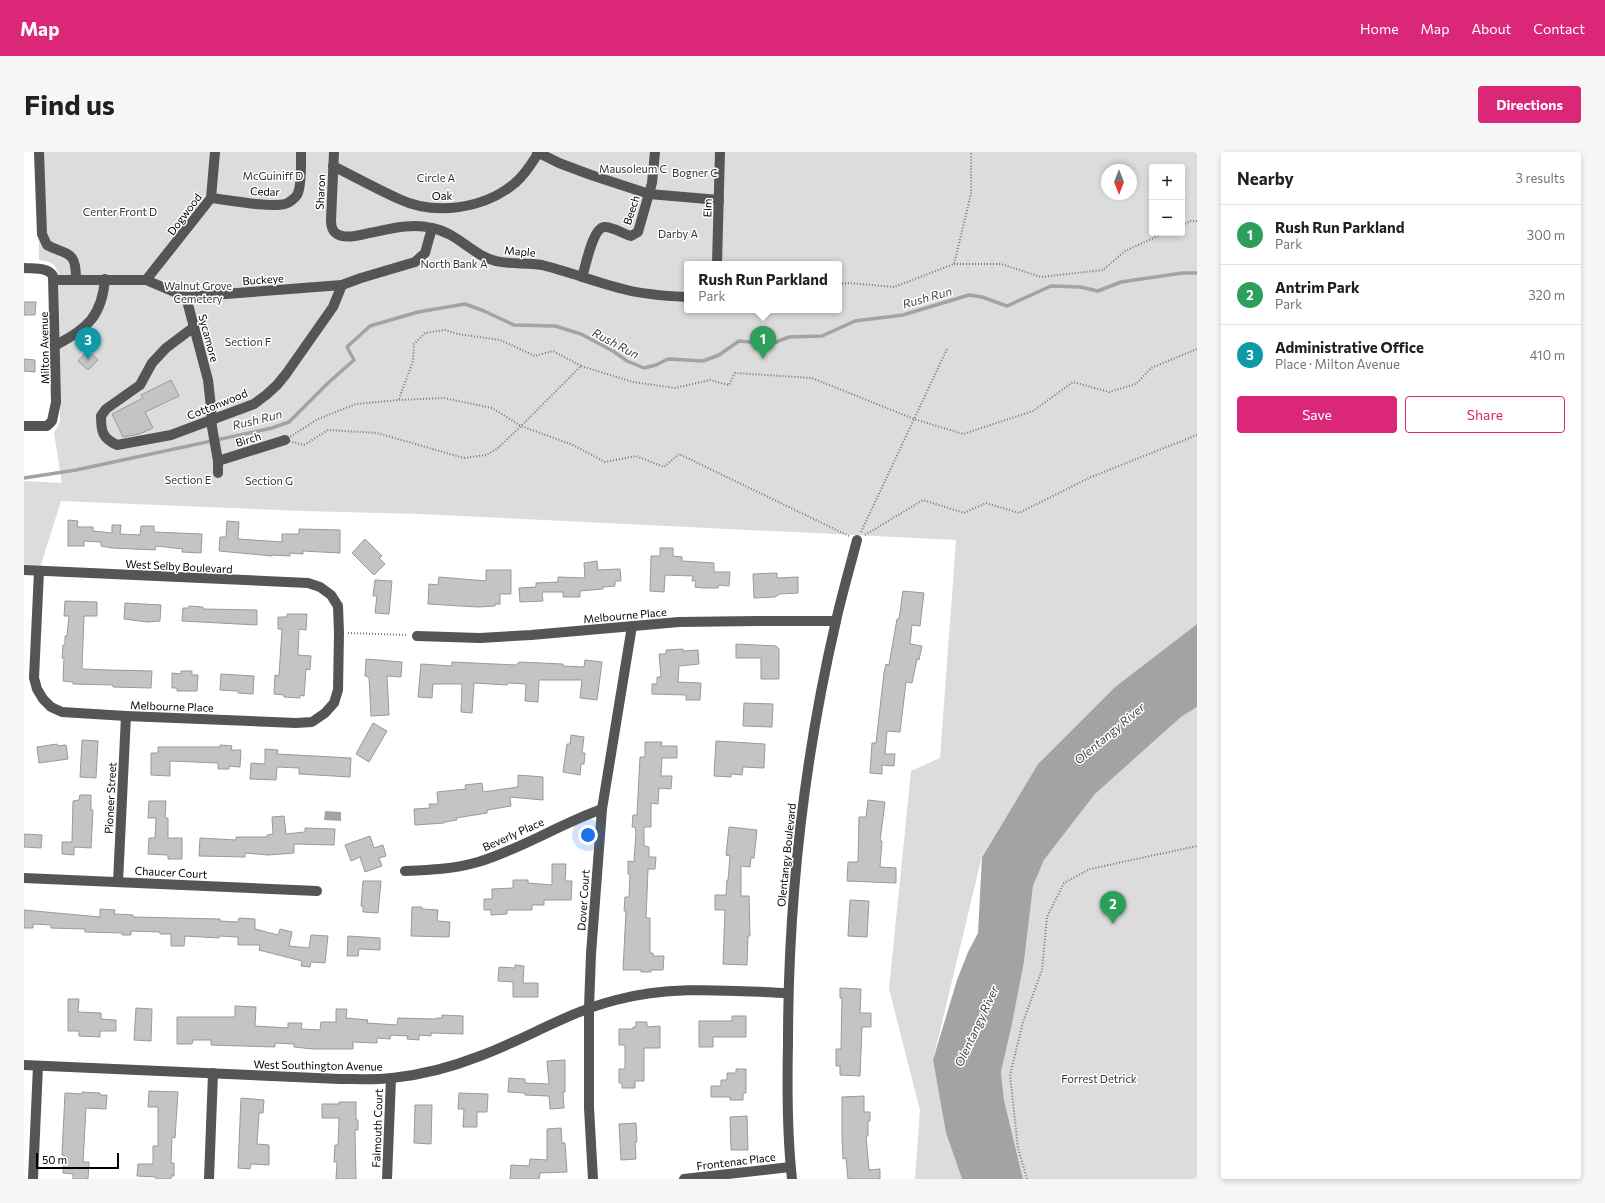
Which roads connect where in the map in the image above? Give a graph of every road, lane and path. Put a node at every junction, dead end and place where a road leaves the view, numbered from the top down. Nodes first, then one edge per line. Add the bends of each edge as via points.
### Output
1 (39, 152) edge
2 (215, 152) edge
3 (301, 152) edge
4 (334, 152) edge
5 (539, 152) edge
6 (655, 152) edge
7 (720, 152) edge
8 (971, 152) edge
9 (333, 166) junction
10 (649, 194) junction
11 (211, 198) junction
12 (719, 200) junction
13 (1197, 221) edge
14 (1185, 224) edge
15 (432, 228) junction
16 (334, 232) joint
17 (1158, 236) edge
18 (717, 261) edge
19 (954, 264) junction
20 (24, 268) edge
21 (582, 277) junction
22 (76, 279) junction
23 (105, 279) junction
24 (54, 280) junction
25 (146, 280) junction
26 (842, 284) edge
27 (342, 285) junction
28 (186, 297) junction
29 (684, 297) edge
30 (194, 327) junction
31 (56, 345) junction
32 (947, 348) dead end
33 (1197, 349) edge
34 (581, 366) junction
35 (398, 400) junction
36 (914, 419) junction
37 (212, 420) junction
38 (24, 426) edge
39 (521, 426) junction
40 (1197, 434) edge
41 (285, 440) junction
42 (218, 461) junction
43 (218, 473) dead end
44 (857, 540) junction
45 (24, 570) edge
46 (39, 571) junction
47 (836, 621) junction
48 (632, 626) junction
49 (340, 633) junction
50 (417, 636) joint
51 (126, 716) junction
52 (602, 808) junction
53 (1197, 846) edge
54 (405, 870) dead end
55 (24, 878) edge
56 (118, 882) junction
57 (316, 891) dead end
58 (788, 993) junction
59 (589, 1008) junction
60 (24, 1065) edge
61 (38, 1066) junction
62 (213, 1074) junction
63 (391, 1078) junction
64 (790, 1167) junction
65 (33, 1179) edge
66 (209, 1179) edge
67 (386, 1179) edge
68 (592, 1179) edge
69 (684, 1179) edge
70 (792, 1179) edge
71 (1027, 1179) edge

1 - 22 street via 42,234 47,245 72,257
2 - 11 street, Dogwood
3 - 11 street, Cedar via 300,187 297,194 288,202 269,204
4 - 9 street, Sharon
5 - 9 street, Oak via 525,174 502,192 475,204 456,207 431,208 399,200
5 - 10 street via 559,163
6 - 10 street, Beech
7 - 12 street, Elm
8 - 19 path via 971,194
9 - 16 street, Sharon via 330,220
10 - 12 street
10 - 21 street, Beech via 635,235 627,235 608,227 598,230 592,241
11 - 25 street, Dogwood
12 - 18 street, Elm
13 - 14 path
15 - 16 street, Maple via 404,227 353,236 342,236
15 - 21 street, Maple via 446,231 485,257 497,261 532,263
15 - 27 street via 425,253 415,262
17 - 19 path via 1125,251 1103,270 1041,276 1001,264
19 - 26 path via 894,287
20 - 24 street via 46,270 51,273
21 - 29 street, Maple via 645,294
22 - 23 street
22 - 24 street
23 - 25 street
23 - 31 street via 97,312 89,323
24 - 31 street, Milton Avenue
25 - 28 street
27 - 28 street, Buckeye
27 - 37 street, Cottonwood via 332,307 278,385 254,404
28 - 30 street, Sycamore
30 - 37 street, Sycamore via 208,380
30 - 37 street, Cottonwood via 166,348 152,363 140,385 106,410 101,416 101,427 104,436 117,445 171,435
31 - 38 street, Milton Avenue via 56,402 52,422 47,426
32 - 36 path
33 - 36 path via 1151,368 1136,384 1109,392 1073,382 1033,412 963,434
34 - 35 path via 553,351 535,356 500,340 445,330 425,333 414,344 413,360
34 - 36 path via 633,382 675,388 710,380 729,385 734,373 812,378
34 - 39 path
35 - 39 path via 444,398 492,408
35 - 41 path via 356,404 318,419
36 - 44 path
37 - 42 street, Sycamore
39 - 41 path via 486,455 464,458 377,433 328,430 304,444
39 - 44 path via 573,444 605,462 636,456 664,467 679,454
40 - 44 path via 1091,477 1019,512 986,503 964,512 923,500
41 - 42 street, Birch
42 - 43 street, Sycamore
44 - 47 street, Olentangy Boulevard
45 - 46 street, West Selby Boulevard
46 - 49 street, West Selby Boulevard via 308,583 320,587 338,606
46 - 51 street, Melbourne Place via 34,678 37,689 51,708 62,712
47 - 48 street, Melbourne Place via 679,622
47 - 58 street, Olentangy Boulevard via 812,746 802,819 792,918
48 - 50 street, Melbourne Place via 480,638
48 - 52 street, Dover Court
49 - 50 path
49 - 51 street, Melbourne Place via 338,690 334,703 312,722
51 - 56 street, Pioneer Street
52 - 54 street, Beverly Place via 505,853 478,862 455,868
52 - 59 street, Dover Court
53 - 71 path via 1090,869 1064,883 1047,916 1042,970 1023,1022 1010,1075 1018,1148
55 - 56 street, Chaucer Court
56 - 57 street, Chaucer Court
58 - 59 street, West Southington Avenue via 692,989 618,999
58 - 64 street, Olentangy Boulevard
59 - 63 street, West Southington Avenue via 479,1057 429,1072
59 - 68 street, Dover Court
60 - 61 street, West Southington Avenue
61 - 62 street, West Southington Avenue
61 - 65 street
62 - 63 street, West Southington Avenue via 340,1079
62 - 66 street
63 - 67 street, Falmouth Court
64 - 69 street, Frontenac Place
64 - 70 street, Olentangy Boulevard

